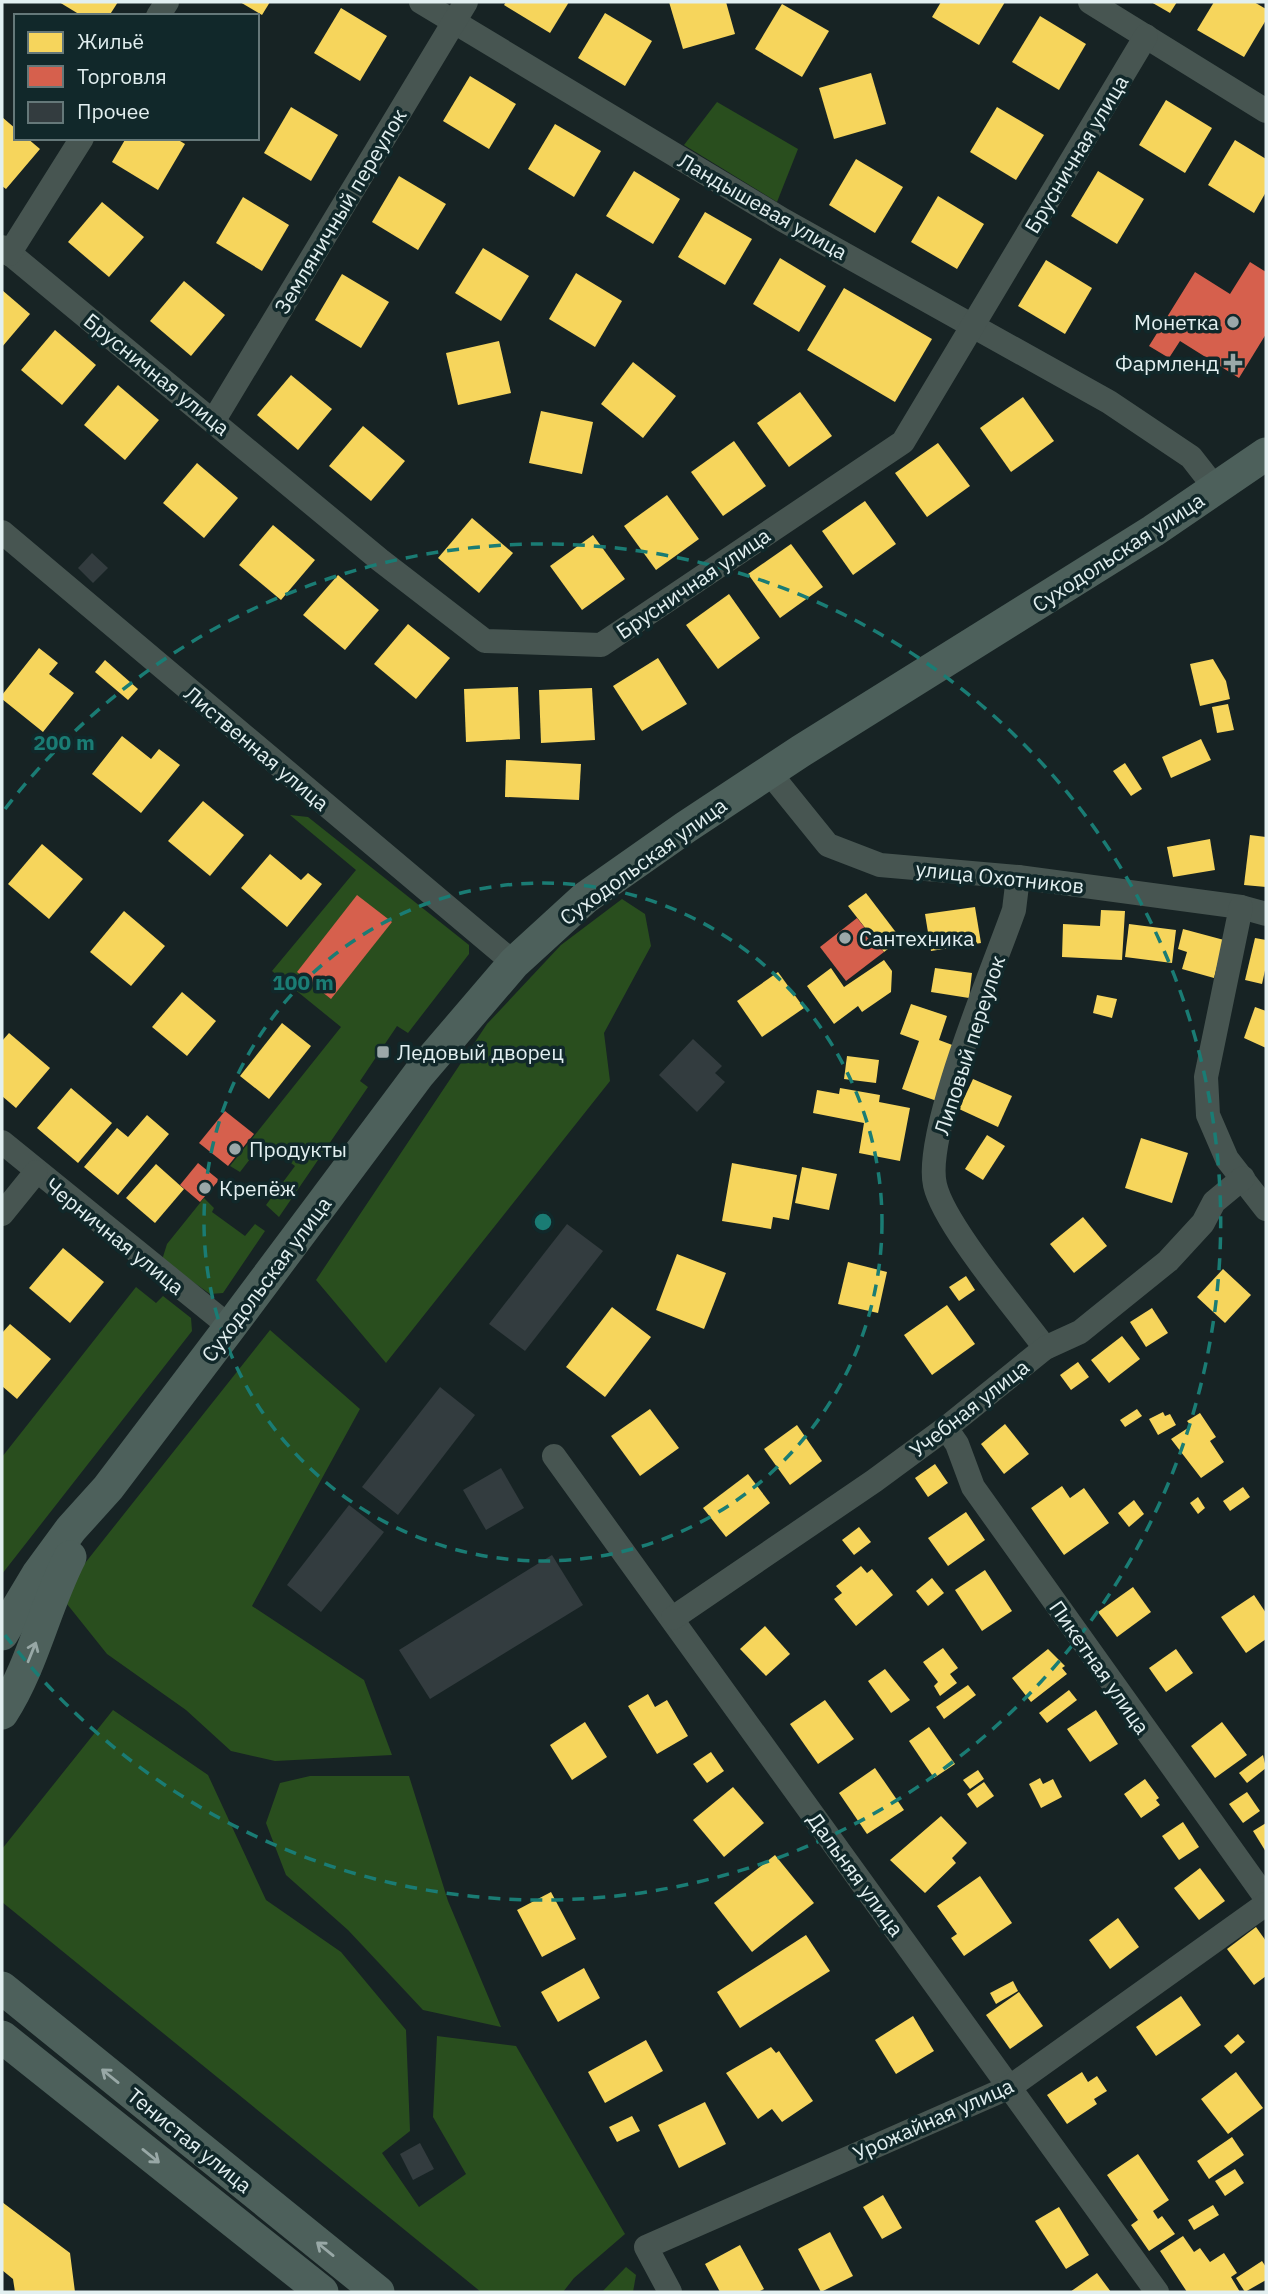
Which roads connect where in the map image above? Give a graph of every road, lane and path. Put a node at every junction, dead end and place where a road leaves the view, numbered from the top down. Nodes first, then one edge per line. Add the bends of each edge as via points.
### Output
1 (421, 2) edge
2 (1090, 2) edge
3 (460, 11) edge
4 (1146, 37) junction
5 (1266, 111) edge
6 (81, 140) edge
7 (6, 251) edge
8 (974, 325) junction
9 (214, 420) junction
10 (1266, 454) edge
11 (1216, 489) junction
12 (2, 532) edge
13 (769, 772) junction
14 (1018, 877) junction
15 (1241, 907) junction
16 (1266, 915) edge
17 (514, 963) junction
18 (2, 1142) edge
19 (36, 1172) junction
20 (1243, 1178) junction
21 (1266, 1209) edge
22 (2, 1214) edge
23 (230, 1328) junction
24 (1045, 1348) junction
25 (946, 1429) junction
26 (554, 1457) dead end
27 (108, 1488) junction
28 (673, 1618) junction
29 (2, 1634) edge
30 (2, 1713) edge
31 (1266, 1898) edge
32 (1266, 1904) edge
33 (2, 1989) edge
34 (2, 2037) edge
35 (1010, 2087) junction
36 (322, 2292) edge
37 (378, 2292) edge
38 (670, 2292) edge
39 (1157, 2292) edge

1 - 3 street, Ландышевая улица
2 - 4 street
3 - 8 street, Ландышевая улица via 783,220
3 - 9 street, Земляничный переулок
4 - 5 street
4 - 8 street, Брусничная улица
6 - 7 street
7 - 9 street, Брусничная улица
8 - 9 street, Брусничная улица via 903,442 601,645 485,640 380,560
8 - 11 street, Ландышевая улица via 1109,402 1191,457
10 - 11 main road, Суходольская улица
11 - 13 main road, Суходольская улица
12 - 17 street, Лиственная улица
13 - 14 street, улица Охотников via 828,845 880,865
13 - 17 main road, Суходольская улица via 585,898
14 - 15 street, улица Охотников
14 - 24 street, Липовый переулок via 1014,910 938,1126 934,1183 944,1211
15 - 16 street, улица Охотников
15 - 20 street via 1206,1077 1208,1115 1227,1159
17 - 23 main road, Суходольская улица via 419,1074
18 - 19 street, Черничная улица
19 - 22 street
19 - 23 street, Черничная улица
20 - 21 street
20 - 24 street, Учебная улица via 1214,1202 1203,1223 1168,1261 1080,1332
23 - 27 main road, Суходольская улица
24 - 25 street, Учебная улица
25 - 28 street, Учебная улица
25 - 31 street, Пикетная улица via 957,1444 973,1487
26 - 28 street, Дальняя улица
27 - 29 main road, Суходольская улица via 47,1563
30 -> 27 main road, Суходольская улица via 23,1673 55,1587
28 - 35 street, Дальняя улица
32 - 35 street, Урожайная улица
37 -> 33 main road, Тенистая улица
34 -> 36 main road, Тенистая улица
35 - 38 street, Урожайная улица via 646,2246
35 - 39 street, Дальняя улица

